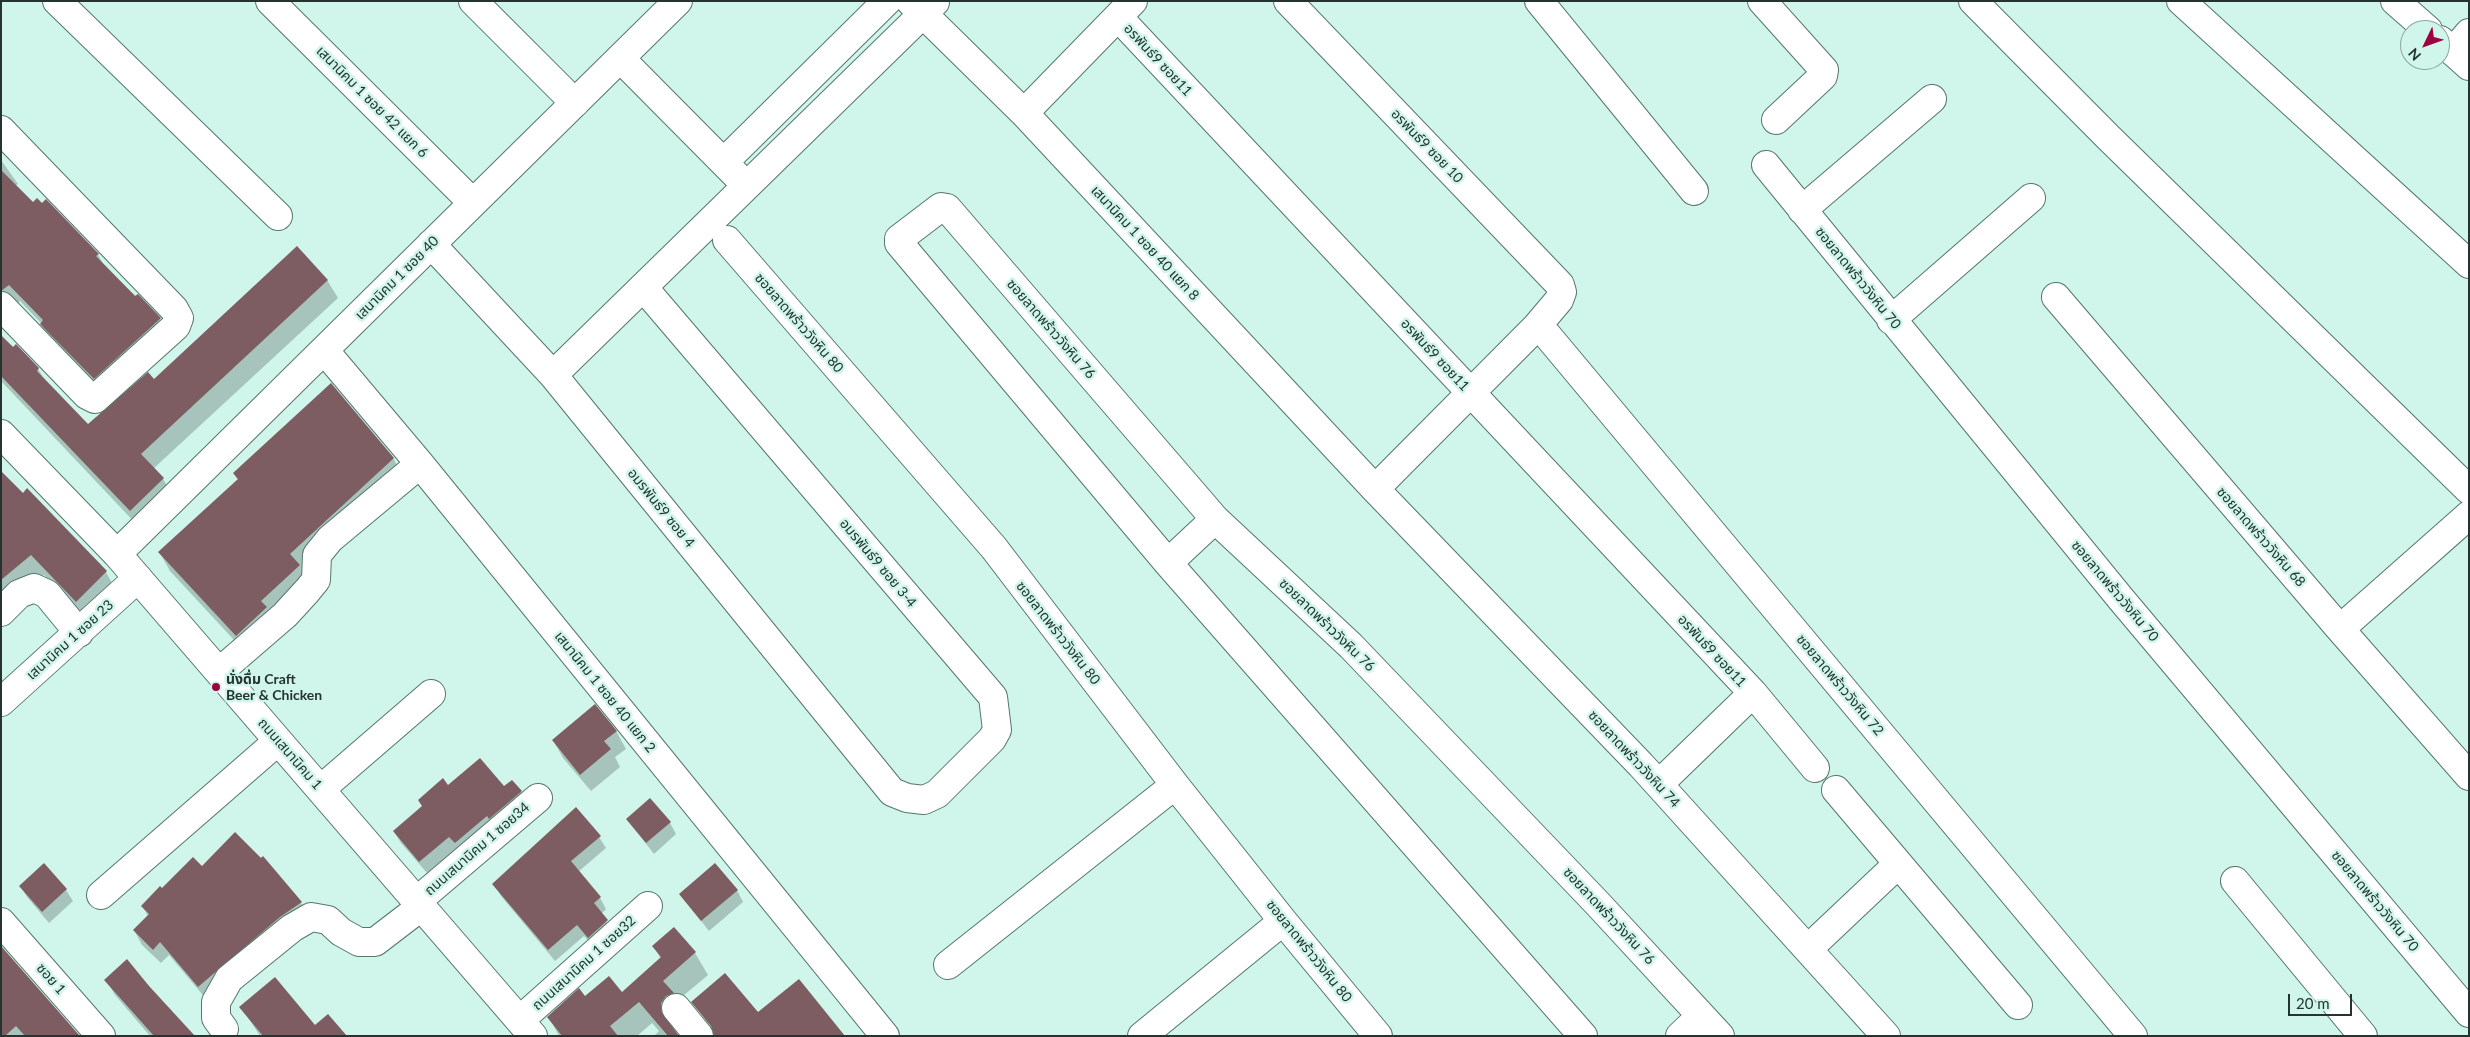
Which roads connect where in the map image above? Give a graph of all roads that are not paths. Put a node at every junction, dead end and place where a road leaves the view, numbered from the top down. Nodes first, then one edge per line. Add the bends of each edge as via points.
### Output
1 (58, 1) edge
2 (270, 1) edge
3 (473, 1) edge
4 (887, 1) edge
5 (1288, 1) edge
6 (1539, 1) edge
7 (1762, 1) edge
8 (1973, 1) edge
9 (2181, 1) edge
10 (2395, 1) edge
11 (677, 2) edge
12 (923, 5) edge
13 (1125, 9) edge
14 (2417, 20) edge
15 (620, 58) junction
16 (1932, 99) dead end
17 (575, 103) junction
18 (1024, 113) junction
19 (1776, 120) dead end
20 (1, 130) edge
21 (724, 162) junction
22 (1766, 165) dead end
23 (746, 186) junction
24 (1694, 191) dead end
25 (2031, 198) dead end
26 (474, 203) junction
27 (1802, 210) junction
28 (278, 216) dead end
29 (727, 240) dead end
30 (431, 244) junction
31 (2469, 264) edge
32 (643, 287) junction
33 (2056, 297) dead end
34 (1, 306) edge
35 (1891, 320) junction
36 (1547, 335) dead end
37 (324, 350) junction
38 (553, 375) junction
39 (1470, 392) junction
40 (1, 434) edge
41 (420, 464) junction
42 (1375, 489) junction
43 (2469, 490) edge
44 (2469, 515) edge
45 (1215, 519) junction
46 (117, 554) junction
47 (1168, 563) junction
48 (138, 578) junction
49 (1, 612) edge
50 (2340, 629) junction
51 (79, 633) junction
52 (219, 672) junction
53 (4, 694) edge
54 (432, 694) dead end
55 (1753, 694) junction
56 (278, 741) junction
57 (1815, 768) dead end
58 (2469, 776) edge
59 (881, 779) joint
60 (1659, 784) junction
61 (1175, 785) junction
62 (321, 789) junction
63 (1836, 790) dead end
64 (538, 798) dead end
65 (1898, 864) junction
66 (2235, 881) dead end
67 (101, 895) dead end
68 (419, 904) junction
69 (648, 906) dead end
70 (1283, 921) junction
71 (1, 922) edge
72 (1808, 949) junction
73 (948, 965) dead end
74 (2018, 1005) dead end
75 (676, 1008) dead end
76 (2469, 1013) edge
77 (1701, 1016) junction
78 (526, 1028) edge
79 (224, 1029) dead end
80 (101, 1036) edge
81 (699, 1036) edge
82 (885, 1036) edge
83 (1142, 1036) edge
84 (1378, 1036) edge
85 (1583, 1036) edge
86 (1680, 1036) edge
87 (1720, 1036) edge
88 (1886, 1036) edge
89 (2133, 1036) edge
90 (2363, 1036) edge

1 - 28 street
2 - 26 street, เสนานิคม 1 ซอย 42 แยก 6
3 - 17 street
4 - 21 street
5 - 39 street, อรพันธ์9 ซอย 10 via 1560,285 1560,300
6 - 24 street
7 - 19 street via 1824,70 1823,76
8 - 43 street
9 - 31 street
10 - 14 street
11 - 15 street, เสนานิคม 1 ซอย 40
12 - 18 street, เสนานิคม 1 ซอย 40 แยก 8
12 - 23 street
13 - 18 street
13 - 39 street, อรพันธ์9 ซอย11
15 - 17 street, เสนานิคม 1 ซอย 40
15 - 21 street
16 - 27 street
17 - 26 street, เสนานิคม 1 ซอย 40
18 - 42 street, เสนานิคม 1 ซอย 40 แยก 8
20 - 34 street via 174,309 179,318 176,326 95,399 87,395
21 - 23 street
22 - 27 street, ซอยลาดพร้าววังหิน 70
23 - 32 street
25 - 35 street
26 - 30 street, เสนานิคม 1 ซอย 40
27 - 35 street, ซอยลาดพร้าววังหิน 70
29 - 61 street, ซอยลาดพร้าววังหิน 80 via 994,548
30 - 37 street, เสนานิคม 1 ซอย 40
30 - 38 street, อมรพันธ์9 ซอย 4
32 - 38 street
32 - 59 street, อมรพันธ์9 ซอย 3-4 via 993,697 997,730 992,739 937,794 924,800 907,798 892,792
33 - 50 street, ซอยลาดพร้าววังหิน 68
35 - 76 street, ซอยลาดพร้าววังหิน 70
36 - 89 street, ซอยลาดพร้าววังหิน 72
37 - 41 street, เสนานิคม 1 ซอย 40 แยก 2
37 - 46 street, เสนานิคม 1 ซอย 40
38 - 59 street, อมรพันธ์9 ซอย 4
39 - 42 street
39 - 55 street, อรพันธ์9 ซอย11
40 - 46 street, ถนนเสนานิคม 1
41 - 52 street via 330,539 317,555 316,580 307,592
41 - 82 street, เสนานิคม 1 ซอย 40 แยก 2
42 - 60 street, ซอยลาดพร้าววังหิน 74
44 - 50 street
45 - 47 street
45 - 47 street, ซอยลาดพร้าววังหิน 76 via 944,207 898,242
45 - 77 street, ซอยลาดพร้าววังหิน 76 via 1351,646
46 - 48 street, ถนนเสนานิคม 1
47 - 85 street
48 - 51 street, เสนานิคม 1 ซอย 23
48 - 52 street, ถนนเสนานิคม 1
49 - 51 street via 18,594 34,588 47,594
50 - 58 street, ซอยลาดพร้าววังหิน 68
51 - 53 street, เสนานิคม 1 ซอย 23
52 - 56 street, ถนนเสนานิคม 1
54 - 62 street
55 - 57 street, อรพันธ์9 ซอย11
55 - 60 street
56 - 62 street, ถนนเสนานิคม 1
56 - 67 street
60 - 72 street, ซอยลาดพร้าววังหิน 74
61 - 70 street, ซอยลาดพร้าววังหิน 80
61 - 73 street
62 - 68 street, ถนนเสนานิคม 1
63 - 65 street
64 - 68 street, ถนนเสนานิคม 1 ซอย34
65 - 72 street
65 - 74 street
66 - 90 street
68 - 78 street, ถนนเสนานิคม 1
68 - 79 street, ถนนเสนานิคม 1 ซอย34 via 375,942 358,942 328,920 311,917 292,928 229,979 216,1002 216,1018
69 - 78 street, ถนนเสนานิคม 1 ซอย32
70 - 83 street
70 - 84 street, ซอยลาดพร้าววังหิน 80
71 - 80 street, ซอย 1
72 - 88 street, ซอยลาดพร้าววังหิน 74
75 - 81 street
77 - 86 street
77 - 87 street, ซอยลาดพร้าววังหิน 76

